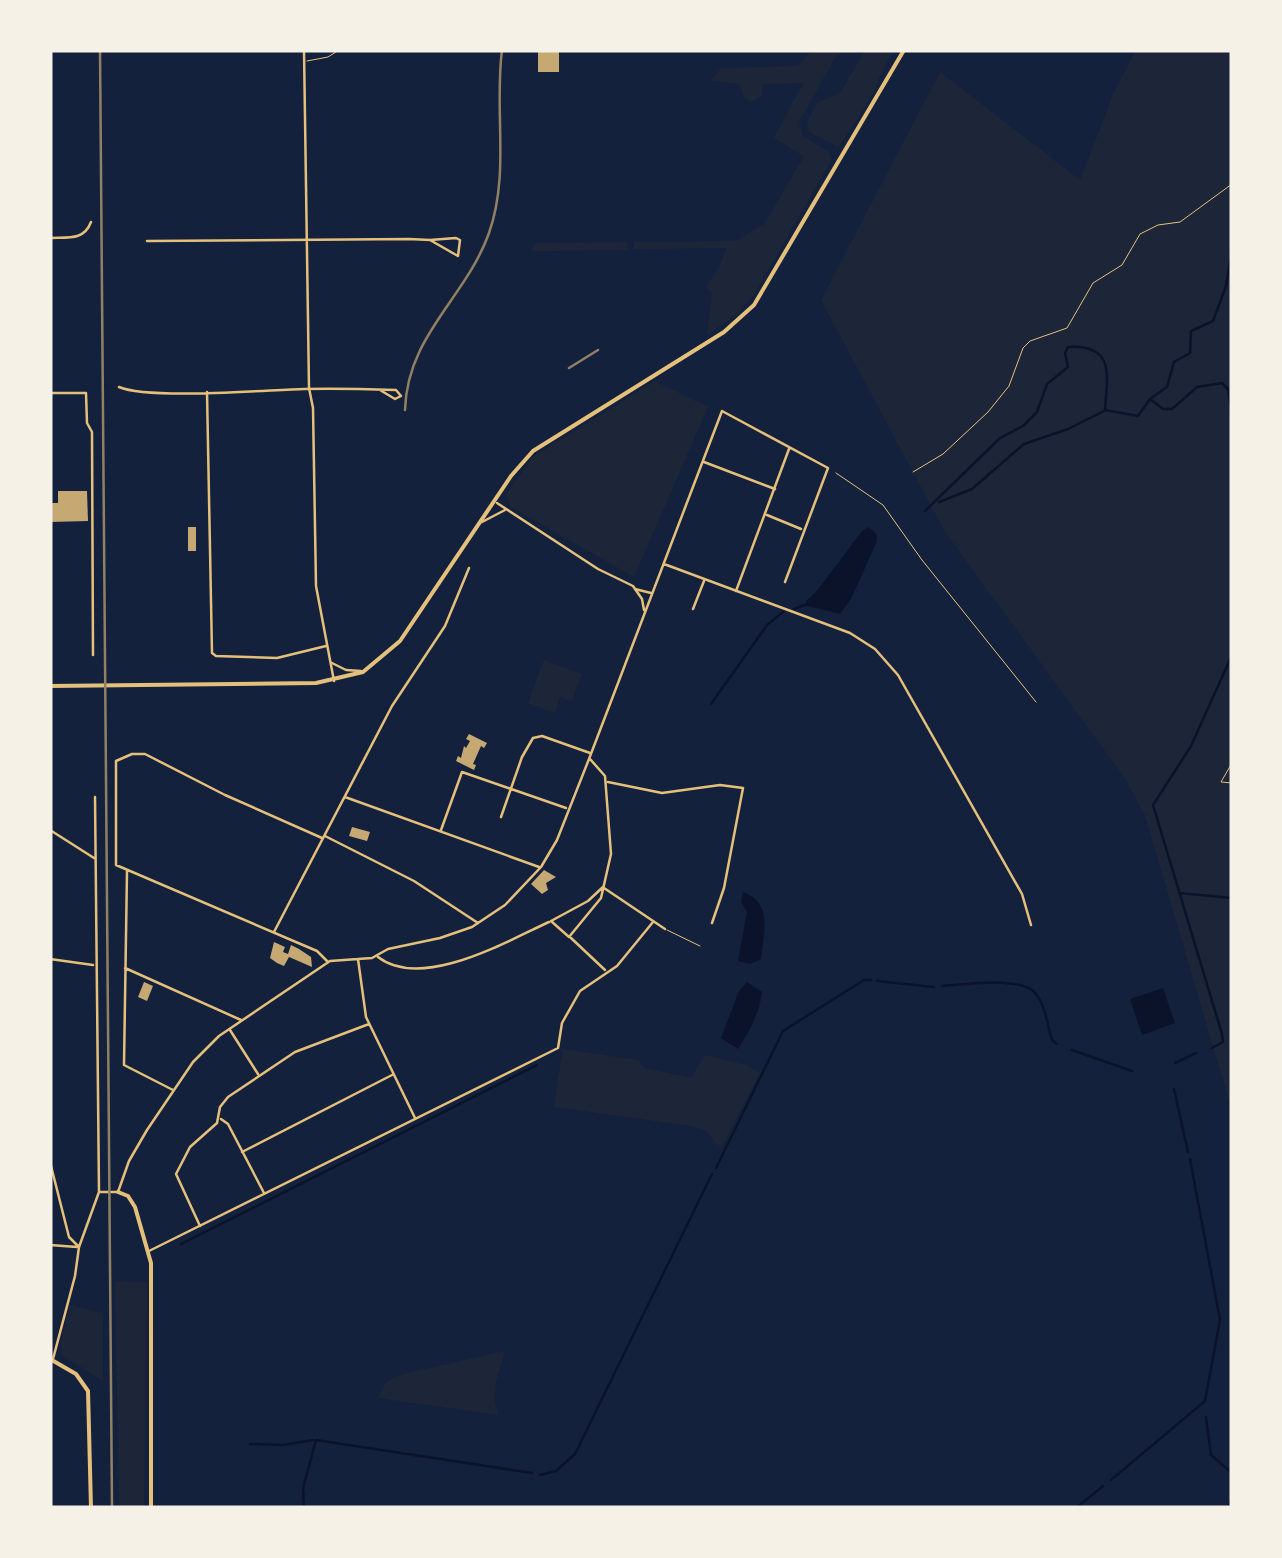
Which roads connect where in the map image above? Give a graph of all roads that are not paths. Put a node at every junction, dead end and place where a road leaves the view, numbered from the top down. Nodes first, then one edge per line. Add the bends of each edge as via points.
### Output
1 (304, 50) edge
2 (339, 50) edge
3 (904, 50) edge
4 (304, 61) junction
5 (91, 222) dead end
6 (50, 238) edge
7 (430, 240) junction
8 (146, 241) dead end
9 (306, 242) junction
10 (119, 387) dead end
11 (309, 388) junction
12 (380, 390) dead end
13 (207, 392) junction
14 (50, 393) edge
15 (790, 448) junction
16 (703, 461) junction
17 (775, 488) junction
18 (494, 501) junction
19 (506, 509) junction
20 (765, 515) junction
21 (480, 522) junction
22 (804, 530) junction
23 (664, 564) junction
24 (469, 568) dead end
25 (704, 579) junction
26 (785, 582) dead end
27 (635, 589) junction
28 (736, 592) junction
29 (652, 593) junction
30 (693, 609) dead end
31 (644, 612) junction
32 (328, 645) junction
33 (93, 654) dead end
34 (332, 663) junction
35 (363, 672) junction
36 (334, 681) junction
37 (50, 686) edge
38 (590, 756) junction
39 (607, 782) junction
40 (511, 789) junction
41 (344, 796) junction
42 (95, 797) dead end
43 (569, 809) junction
44 (502, 817) dead end
45 (441, 831) junction
46 (52, 832) edge
47 (323, 837) junction
48 (50, 840) edge
49 (94, 858) junction
50 (541, 867) junction
51 (127, 870) junction
52 (603, 887) junction
53 (551, 921) junction
54 (653, 922) junction
55 (478, 924) junction
56 (712, 924) dead end
57 (1031, 925) dead end
58 (665, 929) joint
59 (274, 932) junction
60 (570, 937) junction
61 (700, 946) dead end
62 (376, 956) junction
63 (50, 959) edge
64 (358, 959) junction
65 (328, 962) junction
66 (95, 965) junction
67 (124, 968) junction
68 (606, 971) junction
69 (241, 1020) junction
70 (369, 1024) junction
71 (229, 1029) junction
72 (258, 1074) junction
73 (394, 1074) junction
74 (174, 1090) junction
75 (219, 1117) junction
76 (416, 1119) junction
77 (242, 1152) junction
78 (50, 1162) edge
79 (99, 1192) junction
80 (118, 1192) junction
81 (265, 1194) junction
82 (200, 1227) junction
83 (50, 1244) edge
84 (79, 1247) junction
85 (149, 1252) junction
86 (51, 1360) edge
87 (91, 1508) edge
88 (151, 1508) edge

1 - 4 street
2 - 4 lane
3 - 18 main road via 761,297 734,325 533,451
4 - 9 street
5 - 6 street via 81,236
7 - 7 street via 458,256 460,252 456,238
7 - 9 street
8 - 9 street
9 - 11 street
10 - 13 street
11 - 12 street
11 - 13 street
11 - 32 street via 316,586
13 - 32 street via 212,653 277,658
14 - 33 street via 86,393
15 - 16 street via 722,411
15 - 17 street
15 - 22 street via 828,468
16 - 17 street
16 - 23 street
17 - 20 street
18 - 19 street
18 - 21 main road
19 - 21 street
19 - 27 street
20 - 22 street
20 - 28 street
21 - 35 main road via 404,636
22 - 26 street
23 - 25 street
23 - 29 street
24 - 41 street via 446,626 392,706
25 - 28 street
25 - 30 street
27 - 29 street
27 - 31 street
28 - 57 street via 840,628 886,660 1022,894
29 - 31 street
31 - 38 street
32 - 34 street
34 - 35 street
34 - 36 street
35 - 36 main road
36 - 37 main road
38 - 39 street
38 - 40 street via 536,736
38 - 43 street
39 - 52 street via 610,854
39 - 56 street via 662,793 742,788
40 - 43 street
40 - 44 street
40 - 45 street via 462,772
41 - 45 street
41 - 47 street
42 - 49 street
43 - 50 street
45 - 50 street
46 - 48 street
46 - 49 street
47 - 51 street via 145,754 132,754 115,765 116,865
47 - 55 street via 414,881
47 - 59 street
49 - 66 street
50 - 55 street
51 - 59 street
51 - 67 street
52 - 53 street
52 - 54 street
52 - 60 street
53 - 60 street
53 - 62 street via 456,962 413,966
54 - 58 street
54 - 68 street
55 - 62 street
58 - 61 lane
59 - 65 street
60 - 68 street
62 - 64 street
63 - 66 street
64 - 65 street
64 - 70 street
65 - 69 street
66 - 79 street
67 - 69 street
67 - 74 street via 124,1065
68 - 76 street via 580,991 562,1023 558,1048
69 - 71 street
70 - 72 street via 312,1044
70 - 73 street
71 - 72 street
71 - 74 street via 199,1054
72 - 75 street via 228,1097
73 - 76 street
73 - 77 street
74 - 80 street via 129,1161
75 - 77 street
75 - 82 street via 190,1147 176,1174
76 - 81 street
77 - 81 street
78 - 84 street via 69,1237
79 - 80 street
79 - 84 street
80 - 85 main road via 135,1207
81 - 82 street
82 - 85 street
83 - 84 street
84 - 86 street
85 - 88 main road
86 - 87 main road via 76,1374 88,1391

